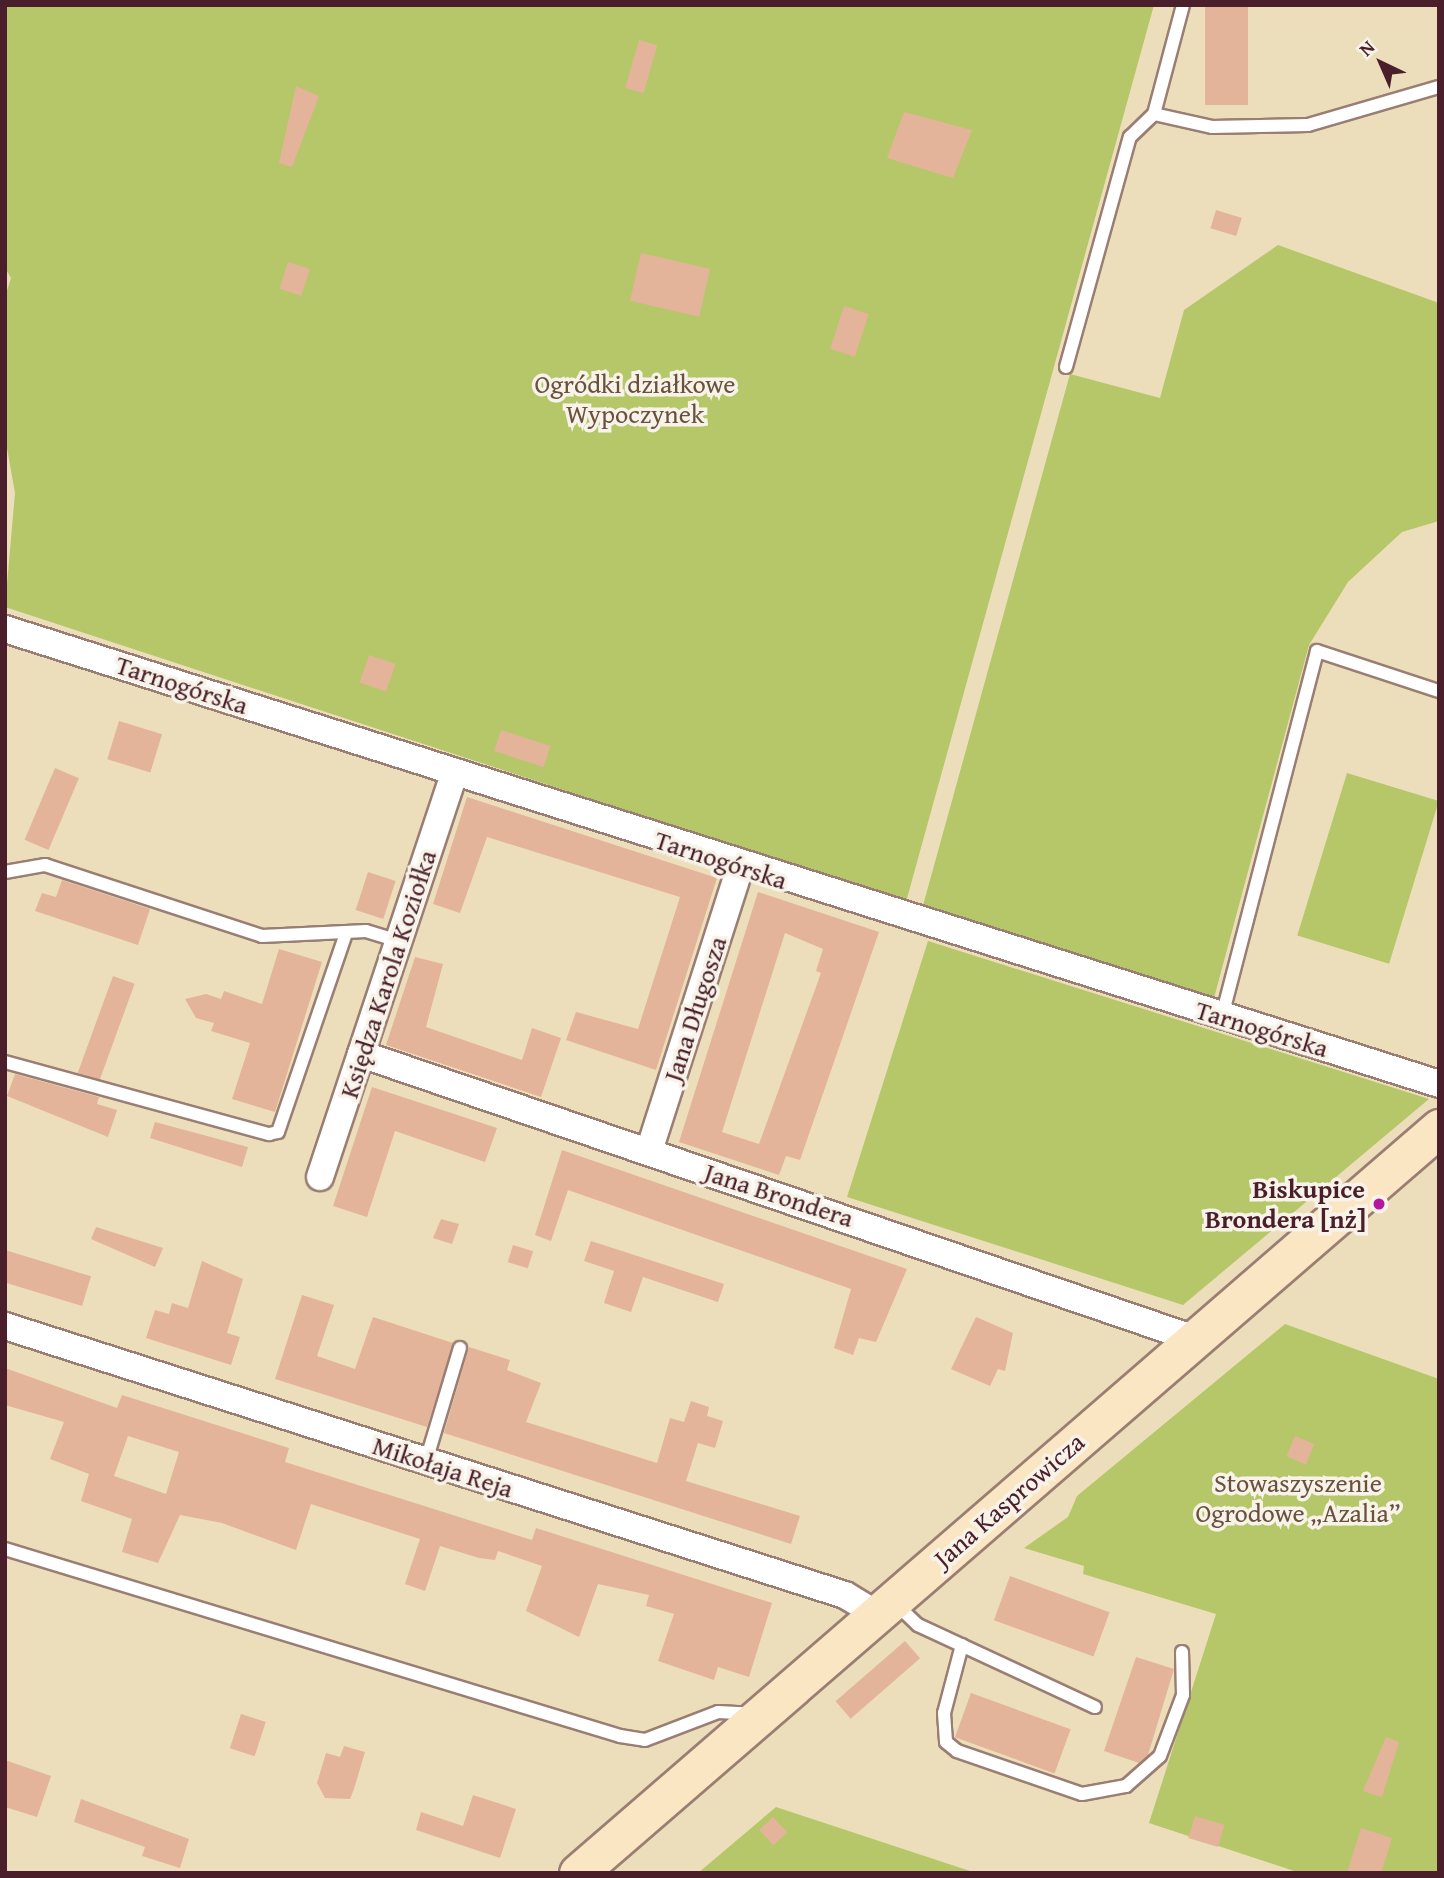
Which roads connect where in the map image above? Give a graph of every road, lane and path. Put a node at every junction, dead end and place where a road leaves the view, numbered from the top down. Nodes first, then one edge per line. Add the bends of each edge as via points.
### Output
1 (1183, 5) edge
2 (1439, 87) edge
3 (1154, 114) junction
4 (1066, 367) dead end
5 (5, 629) edge
6 (1439, 691) edge
7 (455, 772) junction
8 (740, 867) junction
9 (5, 872) edge
10 (346, 933) junction
11 (399, 941) junction
12 (1222, 1016) junction
13 (361, 1054) junction
14 (5, 1062) edge
15 (1439, 1084) edge
16 (1439, 1128) edge
17 (649, 1152) junction
18 (320, 1177) dead end
19 (5, 1326) edge
20 (1195, 1339) junction
21 (460, 1348) dead end
22 (426, 1461) junction
23 (5, 1549) edge
24 (885, 1608) junction
25 (962, 1645) junction
26 (1182, 1652) dead end
27 (1095, 1707) dead end
28 (758, 1717) junction
29 (578, 1873) edge

1 - 3 lane
2 - 3 lane via 1308,125 1212,127
3 - 4 lane via 1130,137
5 - 7 street, Tarnogórska
6 - 12 lane via 1317,652
7 - 8 street, Tarnogórska
7 - 11 street, Księdza Karola Koziołka
8 - 12 street, Tarnogórska
8 - 17 street, Jana Długosza
9 - 10 lane via 45,865 262,936
10 - 11 lane via 366,930
10 - 14 lane via 278,1132 269,1134
11 - 13 street, Księdza Karola Koziołka
12 - 15 street, Tarnogórska
13 - 17 street, Jana Brondera
13 - 18 street, Księdza Karola Koziołka
16 - 20 street, Jana Kasprowicza
17 - 20 street, Jana Brondera
19 - 22 street, Mikołaja Reja
20 - 24 street, Jana Kasprowicza
21 - 22 lane
22 - 24 street, Mikołaja Reja
23 - 28 lane via 620,1736 645,1740 727,1710
24 - 25 lane
24 - 28 street, Jana Kasprowicza
25 - 26 lane via 944,1713 946,1742 981,1761 1082,1794 1126,1786 1160,1756 1182,1695
25 - 27 lane
28 - 29 street, Jana Kasprowicza

